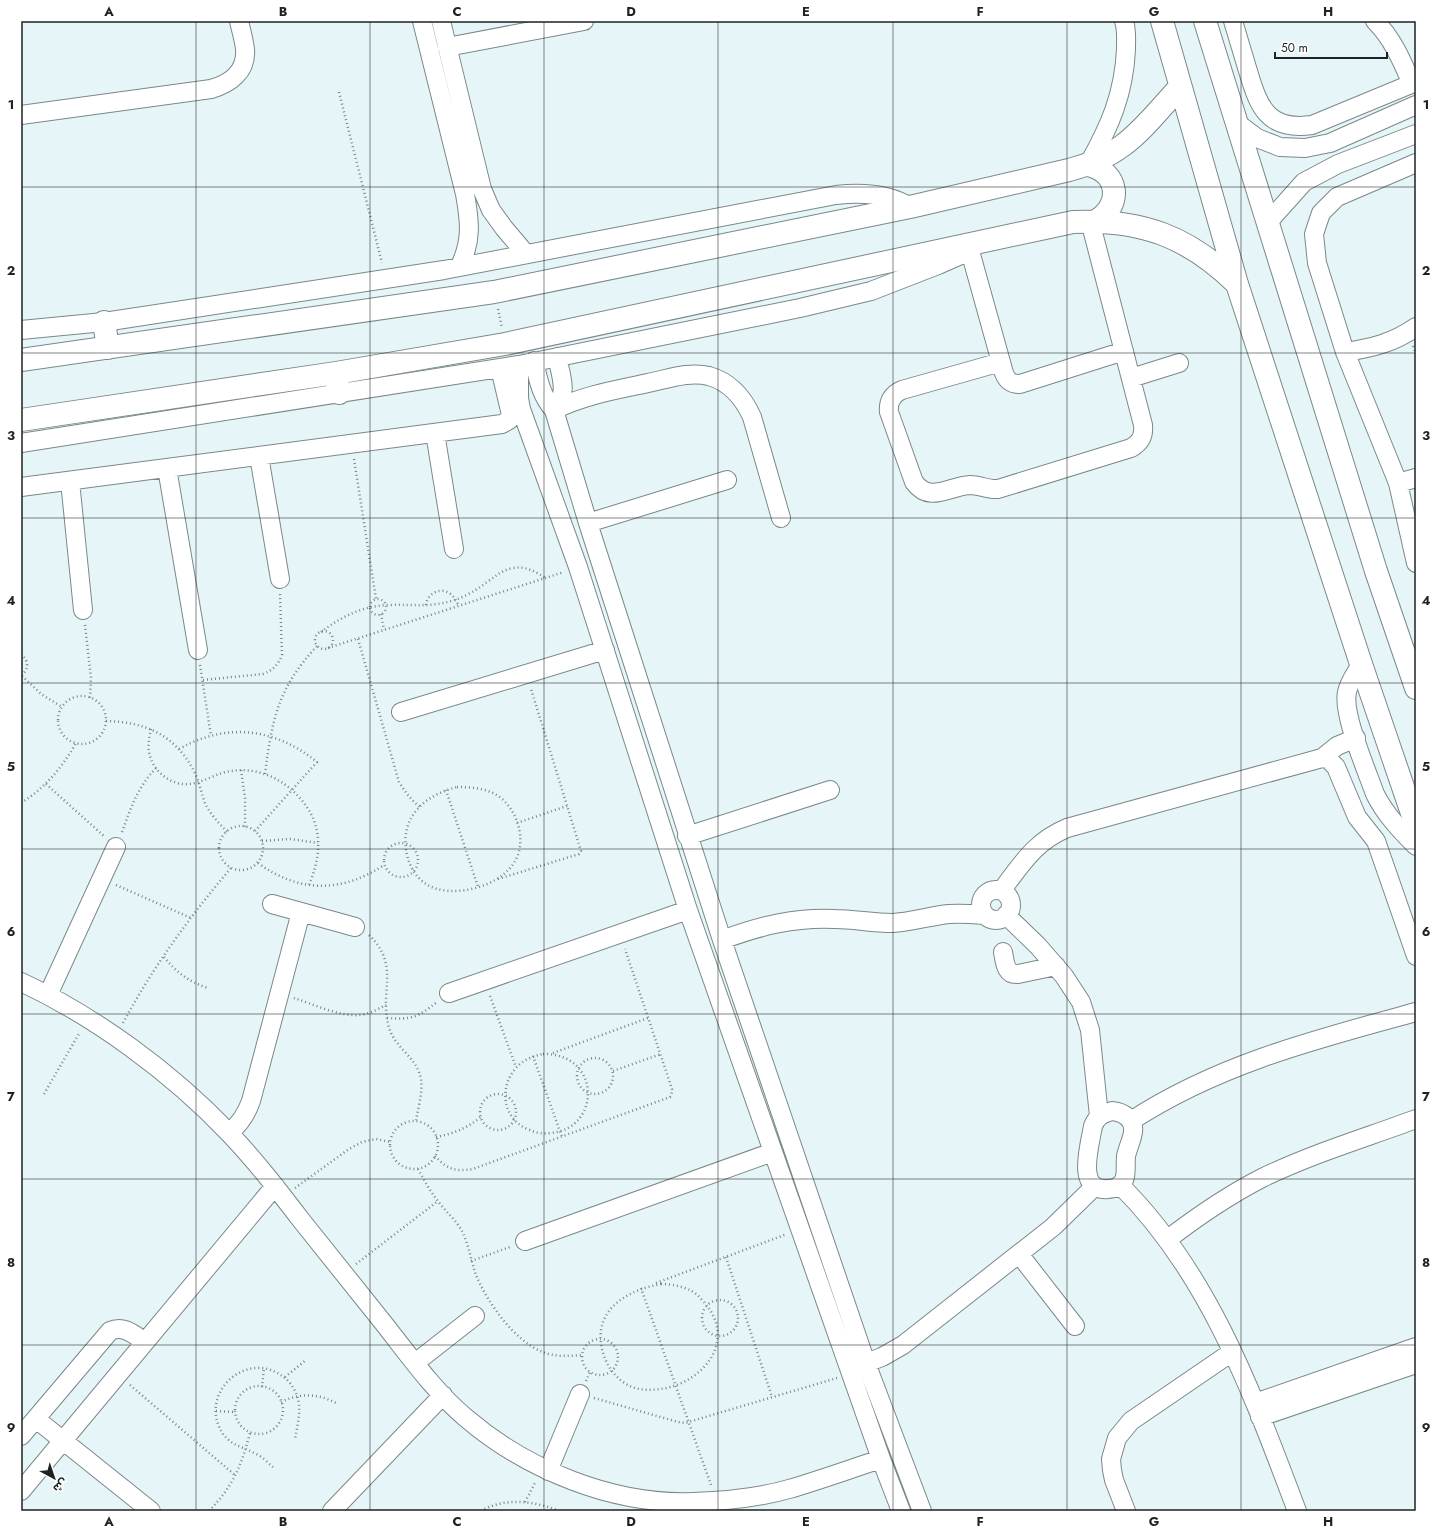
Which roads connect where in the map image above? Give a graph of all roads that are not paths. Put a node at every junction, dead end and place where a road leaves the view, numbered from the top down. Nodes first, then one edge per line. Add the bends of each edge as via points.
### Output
1 (239, 21) edge
2 (422, 21) edge
3 (441, 21) edge
4 (584, 21) edge
5 (1124, 21) edge
6 (1162, 21) edge
7 (1205, 21) edge
8 (1233, 21) edge
9 (1375, 21) edge
10 (447, 47) junction
11 (1414, 83) edge
12 (1180, 86) junction
13 (1380, 98) junction
14 (1416, 105) edge
15 (21, 115) edge
16 (1388, 117) junction
17 (1237, 123) junction
18 (1358, 130) junction
19 (1416, 134) edge
20 (1367, 152) junction
21 (1416, 163) edge
22 (1088, 165) junction
23 (910, 207) junction
24 (1093, 221) junction
25 (1269, 221) junction
26 (1002, 236) junction
27 (970, 251) junction
28 (526, 254) junction
29 (460, 266) junction
30 (1237, 284) junction
31 (104, 322) junction
32 (1416, 327) edge
33 (21, 330) edge
34 (108, 348) junction
35 (1124, 351) junction
36 (1345, 352) junction
37 (557, 357) junction
38 (21, 360) edge
39 (1000, 362) junction
40 (526, 363) junction
41 (1179, 363) dead end
42 (500, 368) junction
43 (1131, 378) junction
44 (337, 383) junction
45 (554, 410) junction
46 (21, 420) edge
47 (435, 433) junction
48 (21, 444) edge
49 (259, 456) junction
50 (167, 468) junction
51 (1416, 478) edge
52 (727, 480) dead end
53 (70, 481) junction
54 (1398, 483) junction
55 (21, 487) edge
56 (781, 518) dead end
57 (588, 523) junction
58 (454, 549) dead end
59 (1416, 563) edge
60 (280, 579) road end
61 (83, 610) road end
62 (198, 650) road end
63 (604, 650) junction
64 (1361, 664) junction
65 (1416, 688) edge
66 (401, 712) dead end
67 (1356, 738) junction
68 (1363, 758) junction
69 (1329, 762) junction
70 (830, 790) dead end
71 (1416, 825) edge
72 (687, 836) junction
73 (1416, 846) edge
74 (116, 847) road end
75 (993, 893) junction
76 (272, 904) dead end
77 (688, 910) junction
78 (301, 912) junction
79 (948, 914) junction
80 (985, 915) junction
81 (1006, 915) junction
82 (355, 928) road end
83 (722, 940) junction
84 (1003, 952) dead end
85 (1416, 956) edge
86 (1056, 966) junction
87 (21, 982) edge
88 (449, 993) road end
89 (48, 995) junction
90 (1416, 1012) edge
91 (1098, 1116) junction
92 (1416, 1119) edge
93 (1131, 1121) junction
94 (229, 1134) junction
95 (773, 1152) junction
96 (1120, 1185) junction
97 (1095, 1186) junction
98 (279, 1192) junction
99 (1168, 1239) junction
100 (525, 1242) road end
101 (1019, 1254) junction
102 (475, 1316) dead end
103 (1075, 1326) dead end
104 (145, 1342) junction
105 (1416, 1348) edge
106 (1232, 1352) junction
107 (415, 1363) junction
108 (866, 1363) junction
109 (1416, 1364) edge
110 (580, 1394) road end
111 (443, 1395) junction
112 (1257, 1410) junction
113 (36, 1419) junction
114 (21, 1436) edge
115 (63, 1441) junction
116 (881, 1460) junction
117 (545, 1470) junction
118 (21, 1491) edge
119 (690, 1507) edge
120 (151, 1511) edge
121 (332, 1511) edge
122 (901, 1511) edge
123 (922, 1511) edge
124 (1126, 1511) edge
125 (1297, 1511) edge

1 - 15 street via 245,50 243,64 235,76 224,85 211,89
2 - 29 street via 469,215 470,237
3 - 10 street
4 - 10 street
5 - 22 street via 1127,29 1125,65 1118,100 1106,134
6 - 12 main road
7 - 17 main road
8 - 13 street via 1256,97 1263,109 1279,122 1298,127 1312,125
9 - 11 street via 1385,32
10 - 28 street via 482,189 491,210
11 - 13 street
12 - 22 main road via 1137,133 1108,156
12 - 30 main road
13 - 16 street
14 - 16 street
16 - 18 street
17 - 18 street via 1257,138 1280,147 1305,148 1330,143
17 - 25 main road
18 - 20 street
19 - 20 street
20 - 25 street via 1304,182
21 - 36 street via 1337,197 1321,213 1314,234 1317,263
22 - 23 main road
22 - 24 main road via 1107,175 1114,188 1109,211
23 - 28 street via 889,197 861,193 836,194
23 - 34 main road via 494,292
24 - 26 main road via 1073,222
24 - 30 main road via 1141,226 1183,242 1203,254
24 - 35 street
25 - 65 main road via 1376,571
26 - 27 street
26 - 44 main road
27 - 37 street via 870,291
27 - 39 street
28 - 29 street
29 - 31 street
30 - 64 main road
31 - 33 street
31 - 34 main road
32 - 36 street via 1378,346
34 - 38 main road
35 - 39 street via 1020,384 1010,382 1006,378
35 - 43 street
36 - 54 street
37 - 40 street
37 - 45 street via 563,390 562,398
39 - 43 street via 902,390 893,396 888,412 914,482 921,490 932,494 970,485 988,490 998,489 1131,448 1137,444 1144,432
40 - 42 street
40 - 45 street via 546,401
40 - 63 street via 518,392 521,409 578,568
41 - 43 street
42 - 44 street
42 - 47 street via 511,415 509,420 502,424
44 - 46 main road
44 - 48 street
45 - 56 street via 589,395 691,374 718,379 735,391 748,407
45 - 57 street
47 - 49 street
47 - 58 street
49 - 50 street
49 - 60 street
50 - 53 street
50 - 62 street
51 - 54 street
52 - 57 street
53 - 55 street
53 - 61 street
54 - 59 street
57 - 72 street
63 - 66 street
63 - 77 street
64 - 67 street via 1349,686 1346,703
64 - 71 main road
67 - 68 street
67 - 69 street via 1337,746
68 - 69 street
68 - 73 street via 1381,805 1397,827
69 - 75 street via 1067,828 1049,837 1032,851
69 - 85 street via 1352,809 1379,849
70 - 72 street
72 - 83 street
74 - 89 street
75 - 79 street
75 - 80 street via 982,899 982,911
75 - 81 street via 1006,894 1009,898 1010,904
76 - 78 street
77 - 88 street
77 - 95 street
78 - 82 street
78 - 94 street via 251,1101 246,1114
79 - 80 street
79 - 83 street via 893,923 826,918 792,920 764,925
80 - 81 street via 996,919
81 - 86 street
83 - 108 street
84 - 86 street via 1007,969 1012,974
86 - 91 street via 1072,987 1087,1016
87 - 89 street
89 - 94 street via 138,1053 188,1093
90 - 93 street via 1308,1041 1252,1061 1174,1094
91 - 93 street via 1112,1111 1124,1114
91 - 97 street via 1093,1126 1086,1170
92 - 99 street via 1305,1159 1262,1178 1216,1205
93 - 96 street via 1133,1132 1128,1149 1126,1174
94 - 98 street
95 - 100 street
95 - 116 street
96 - 97 street via 1107,1190
96 - 99 street
97 - 101 street via 1068,1214
98 - 104 street
98 - 107 street
99 - 106 street via 1204,1296
101 - 103 street
101 - 108 street via 904,1345
102 - 107 street
104 - 113 street via 123,1328 110,1331
104 - 115 street
105 - 112 street
106 - 112 street
106 - 124 street via 1131,1421 1117,1438 1112,1453 1112,1470
107 - 111 street
108 - 123 street
109 - 112 street
110 - 117 street
111 - 117 street via 465,1418 504,1448
111 - 121 street
112 - 125 street
113 - 114 street
113 - 115 street
115 - 118 street
115 - 120 street
116 - 119 street via 788,1489
116 - 122 street
117 - 119 street via 594,1488

